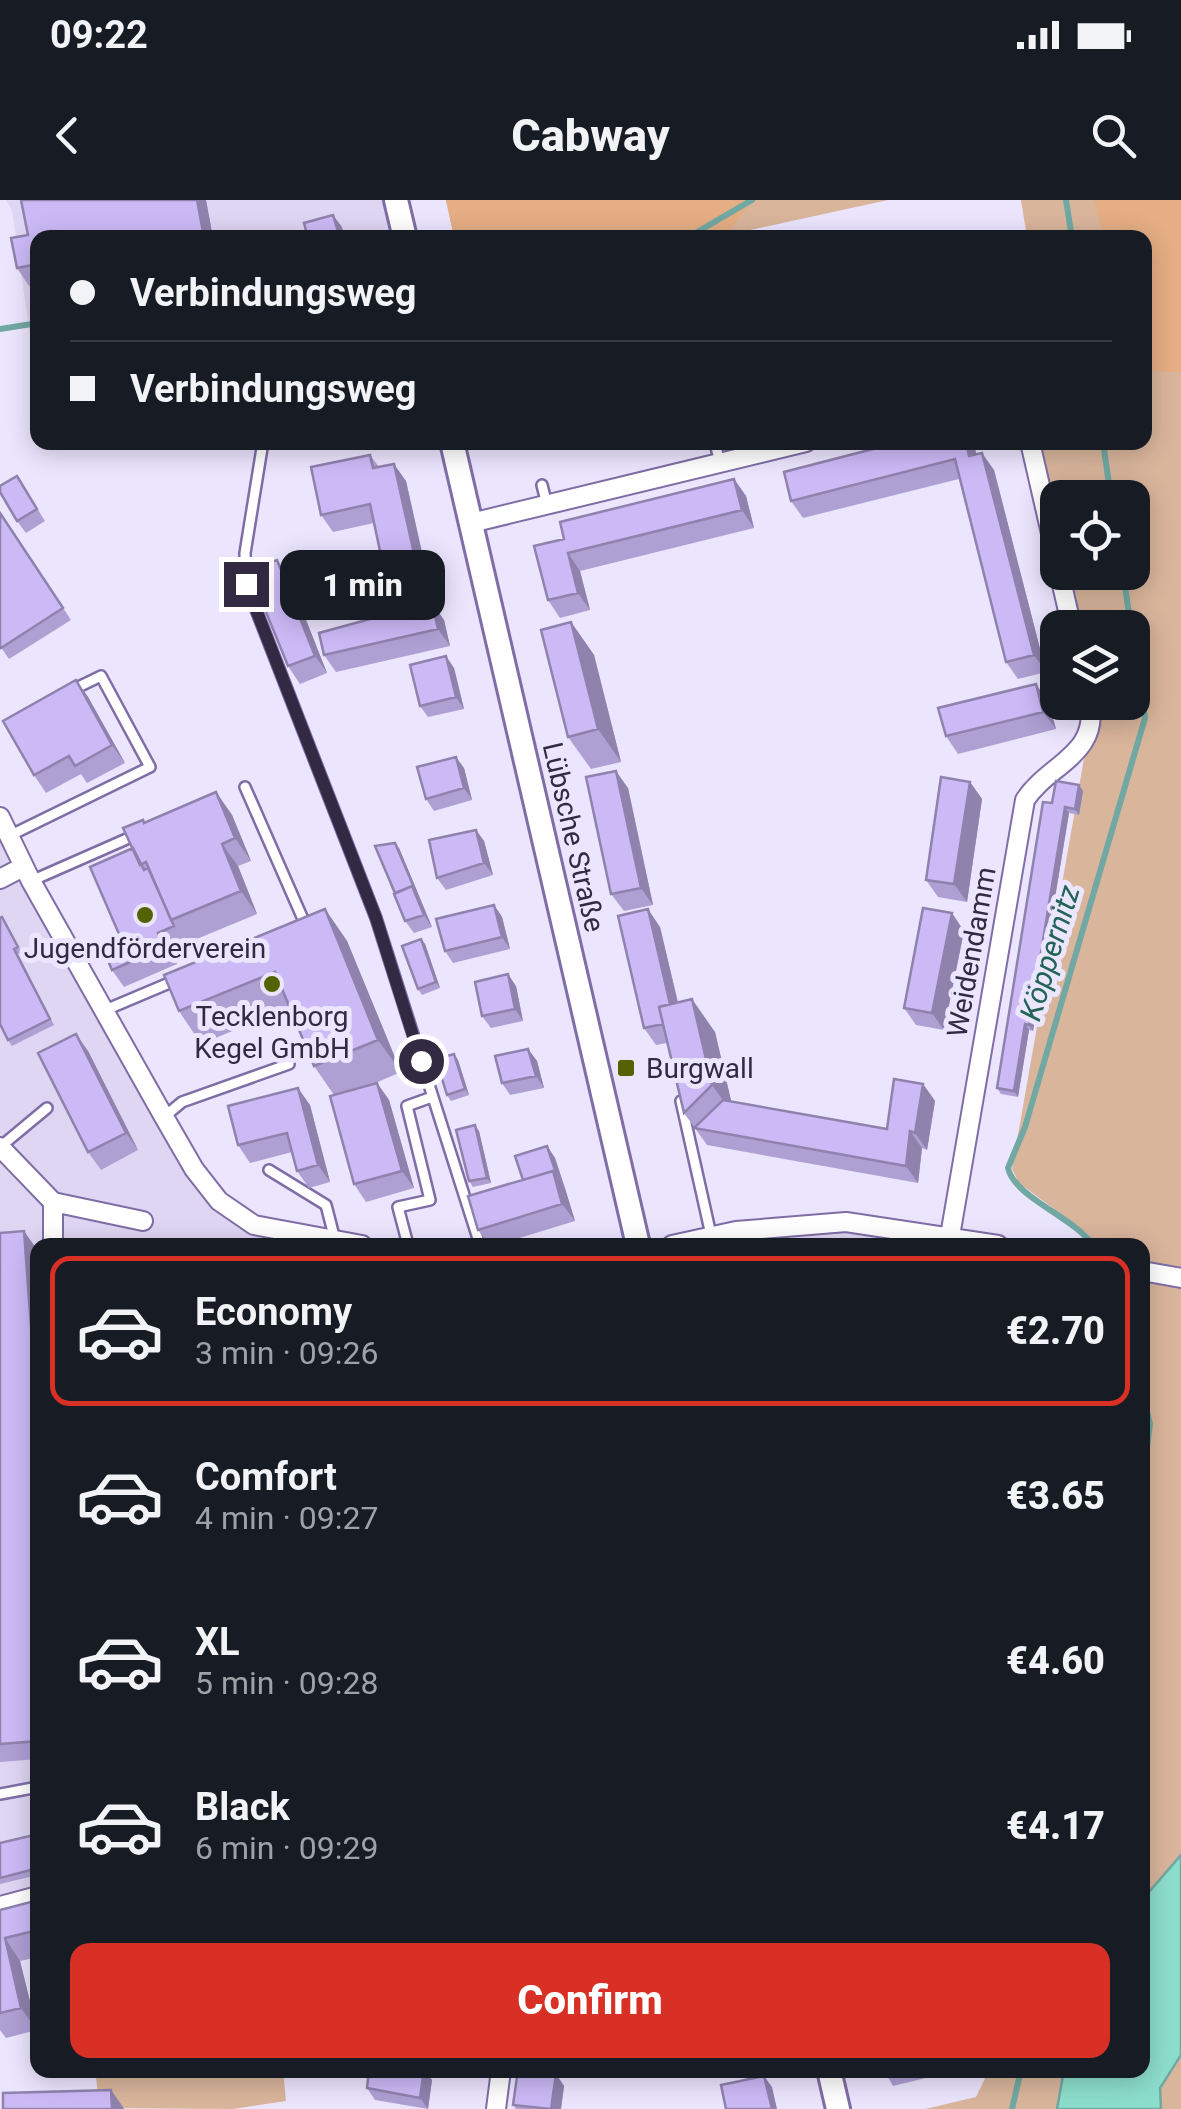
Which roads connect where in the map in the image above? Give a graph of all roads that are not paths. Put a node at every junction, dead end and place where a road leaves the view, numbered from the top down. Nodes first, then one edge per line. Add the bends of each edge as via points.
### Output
1 (396, 200) edge
2 (403, 230) edge
3 (263, 450) edge
4 (454, 450) edge
5 (716, 450) edge
6 (773, 450) edge
7 (1032, 450) edge
8 (720, 463) junction
9 (542, 485) dead end
10 (1040, 486) edge
11 (547, 506) junction
12 (471, 522) junction
13 (68, 692) edge
14 (1090, 720) edge
15 (245, 786) dead end
16 (0, 818) edge
17 (146, 830) edge
18 (9, 836) junction
19 (27, 874) junction
20 (0, 879) edge
21 (288, 934) edge
22 (180, 978) edge
23 (103, 1011) junction
24 (289, 1064) dead end
25 (677, 1082) edge
26 (432, 1097) junction
27 (47, 1108) dead end
28 (164, 1117) junction
29 (0, 1147) edge
30 (269, 1170) dead end
31 (52, 1202) junction
32 (144, 1221) dead end
33 (711, 1236) junction
34 (950, 1236) junction
35 (53, 1238) edge
36 (324, 1238) edge
37 (334, 1238) edge
38 (406, 1238) edge
39 (478, 1238) edge
40 (636, 1238) edge
41 (702, 1238) edge
42 (961, 1238) edge
43 (1150, 1272) edge
44 (1181, 1278) edge
45 (30, 1788) edge
46 (0, 1794) edge
47 (30, 1898) edge
48 (0, 1906) edge
49 (500, 2078) edge
50 (831, 2078) edge
51 (496, 2109) edge
52 (838, 2109) edge

1 - 2 street
3 - 26 lane via 244,554 246,584 376,918
4 - 12 street, Lübsche Straße
5 - 8 lane
6 - 8 street
7 - 10 street
8 - 11 street
9 - 11 lane
11 - 12 street
12 - 40 street, Lübsche Straße
13 - 18 lane via 101,676 150,767
14 - 34 street, Weidendamm via 1086,741 1070,761 1025,800
15 - 21 lane via 306,926
16 - 18 street
17 - 19 lane
18 - 19 street
19 - 20 street
19 - 23 street
22 - 23 lane
23 - 28 street
24 - 28 lane via 182,1102
25 - 33 lane
26 - 38 lane via 407,1106 430,1200 398,1207
26 - 39 lane
27 - 29 lane
28 - 36 street via 219,1202 254,1225
29 - 31 street
30 - 37 lane via 326,1205
31 - 32 street
31 - 35 street
33 - 34 street via 846,1222
33 - 41 street
34 - 42 street
43 - 44 street
45 - 46 lane
47 - 48 street
49 - 51 street
50 - 52 street

